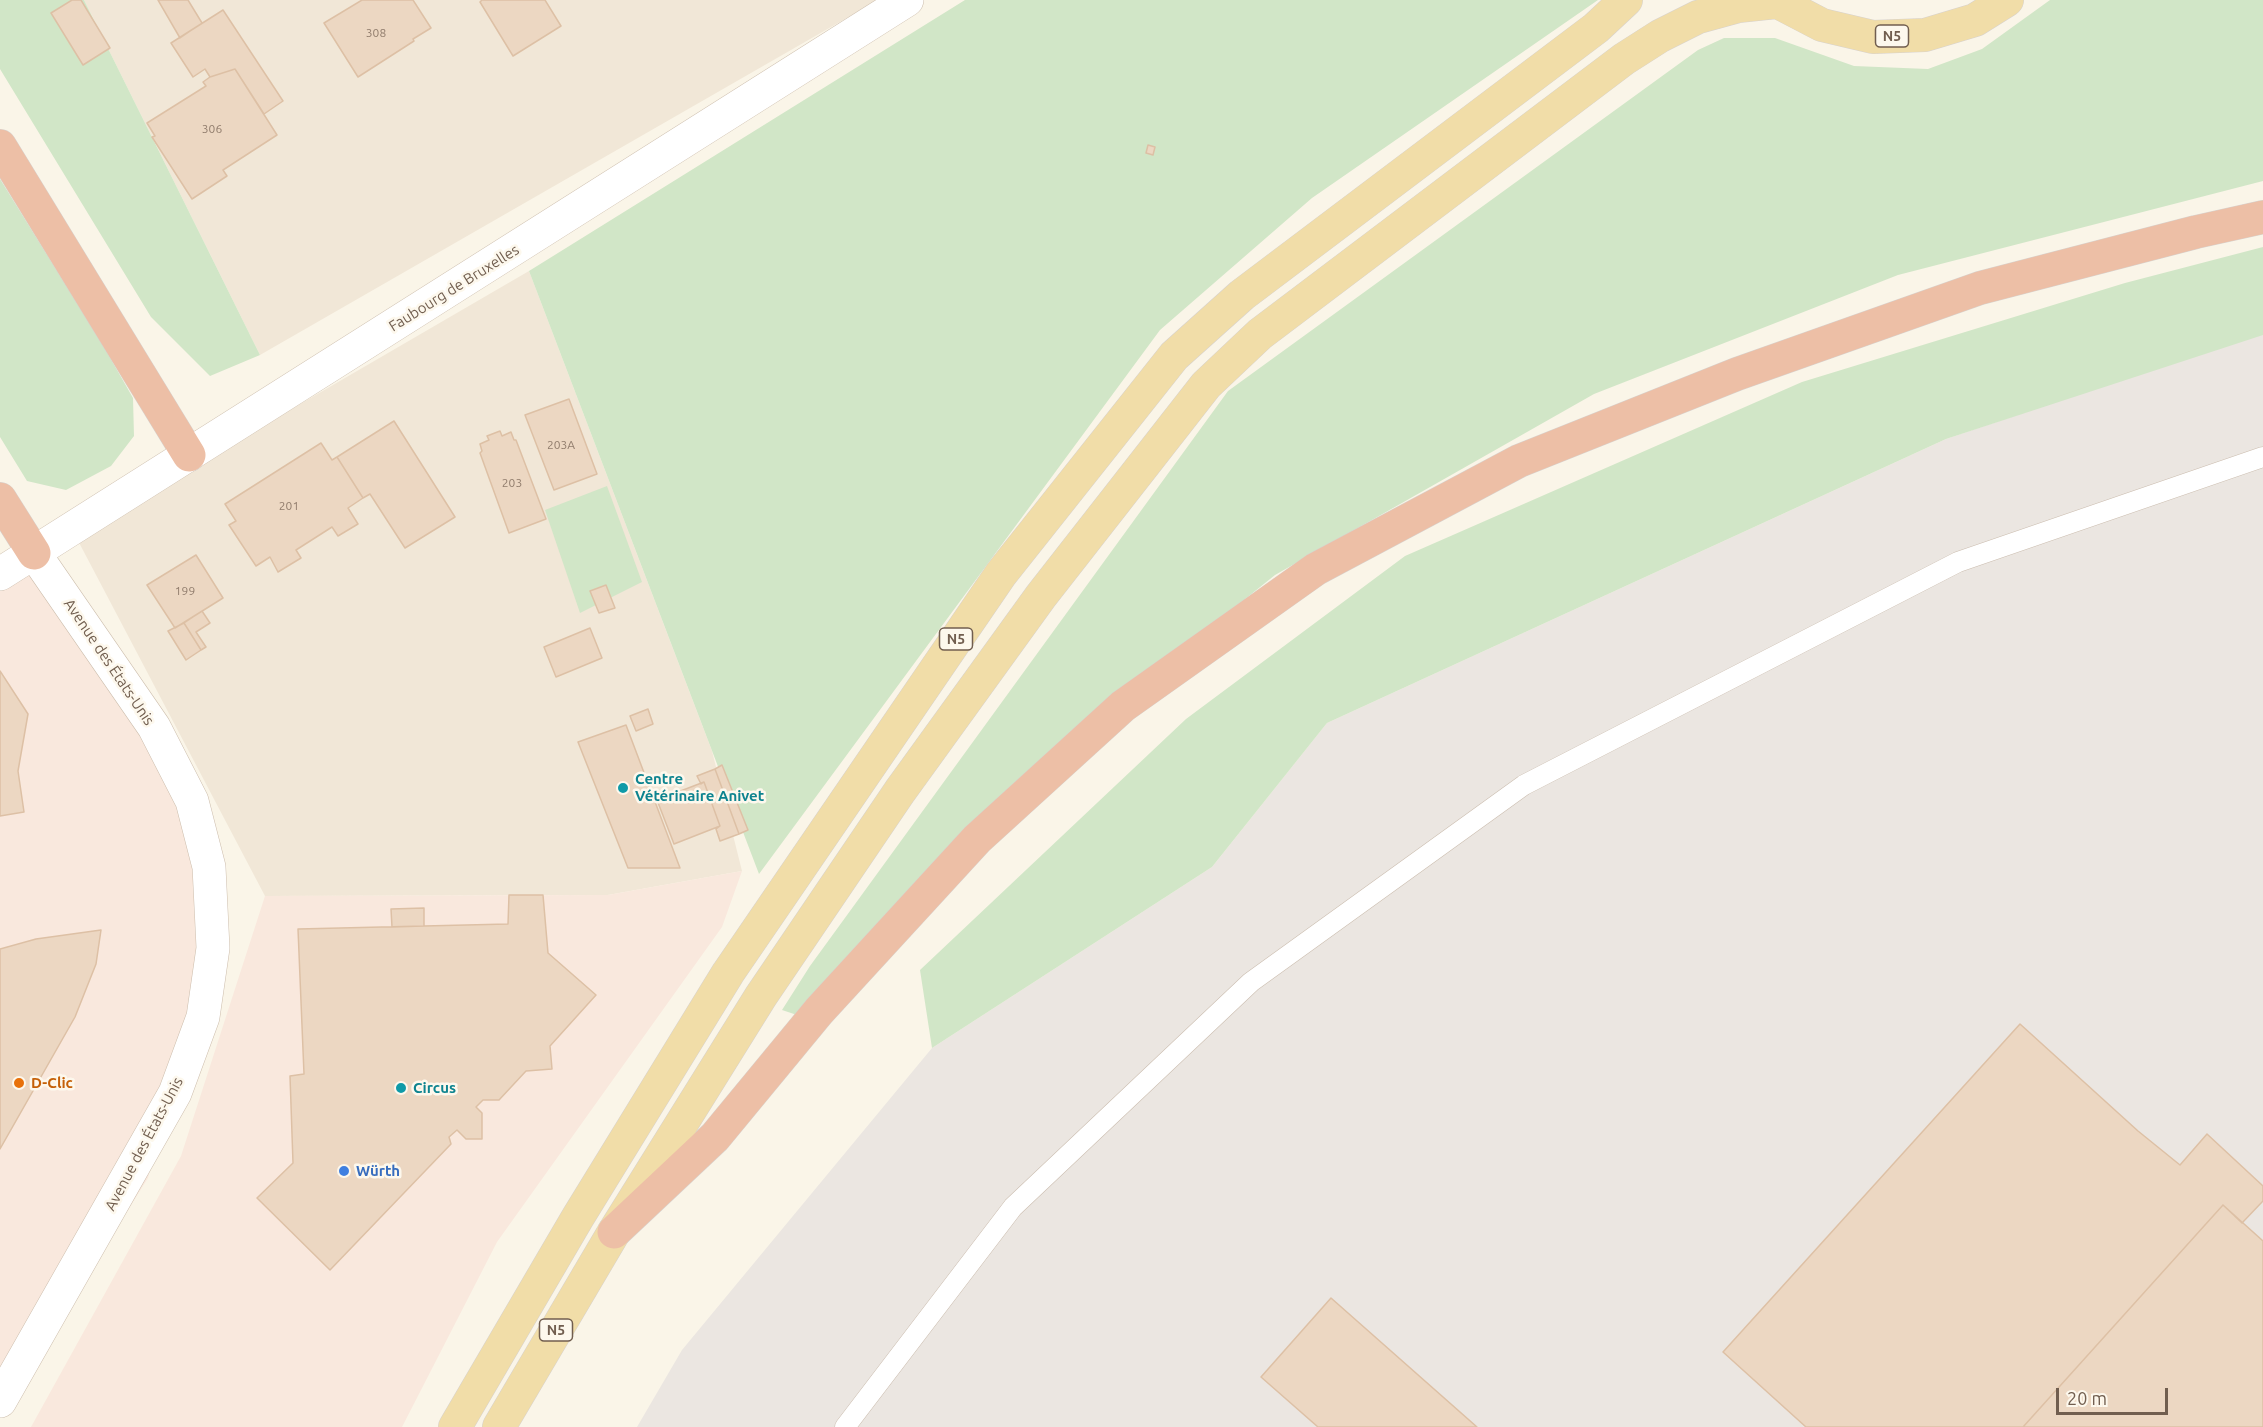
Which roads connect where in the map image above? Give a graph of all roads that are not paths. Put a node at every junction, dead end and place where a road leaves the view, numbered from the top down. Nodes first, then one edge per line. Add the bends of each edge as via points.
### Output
1 (907, 0) edge
2 (1626, 0) edge
3 (2007, 0) edge
4 (1775, 1) edge
5 (0, 146) edge
6 (2263, 217) edge
7 (189, 455) junction
8 (2263, 457) edge
9 (0, 499) edge
10 (34, 553) junction
11 (0, 574) edge
12 (614, 1232) junction
13 (0, 1401) edge
14 (455, 1427) edge
15 (499, 1427) edge
16 (846, 1427) edge

1 - 7 street, Faubourg de Bruxelles
2 - 14 main road, N5 via 1587,35 1242,295 1174,357 1001,574 728,973
3 - 4 main road, N5 via 1975,20 1925,35 1873,37 1822,25
4 - 12 main road, N5 via 1698,17 1624,59 1260,334 1206,385 1041,596 900,791 761,996
5 - 7 highway
6 - 12 highway via 1980,288 1737,374 1518,461 1316,569 1123,706 977,838 819,1011 715,1137
7 - 10 street, Faubourg de Bruxelles
8 - 16 lane via 1958,562 1524,785 1251,982 1013,1207
9 - 10 highway
10 - 11 street, Faubourg de Bruxelles
10 - 13 street, Avenue des États-Unis via 154,727 192,801 209,867 213,948 203,1017 175,1093
12 - 15 main road, N5

